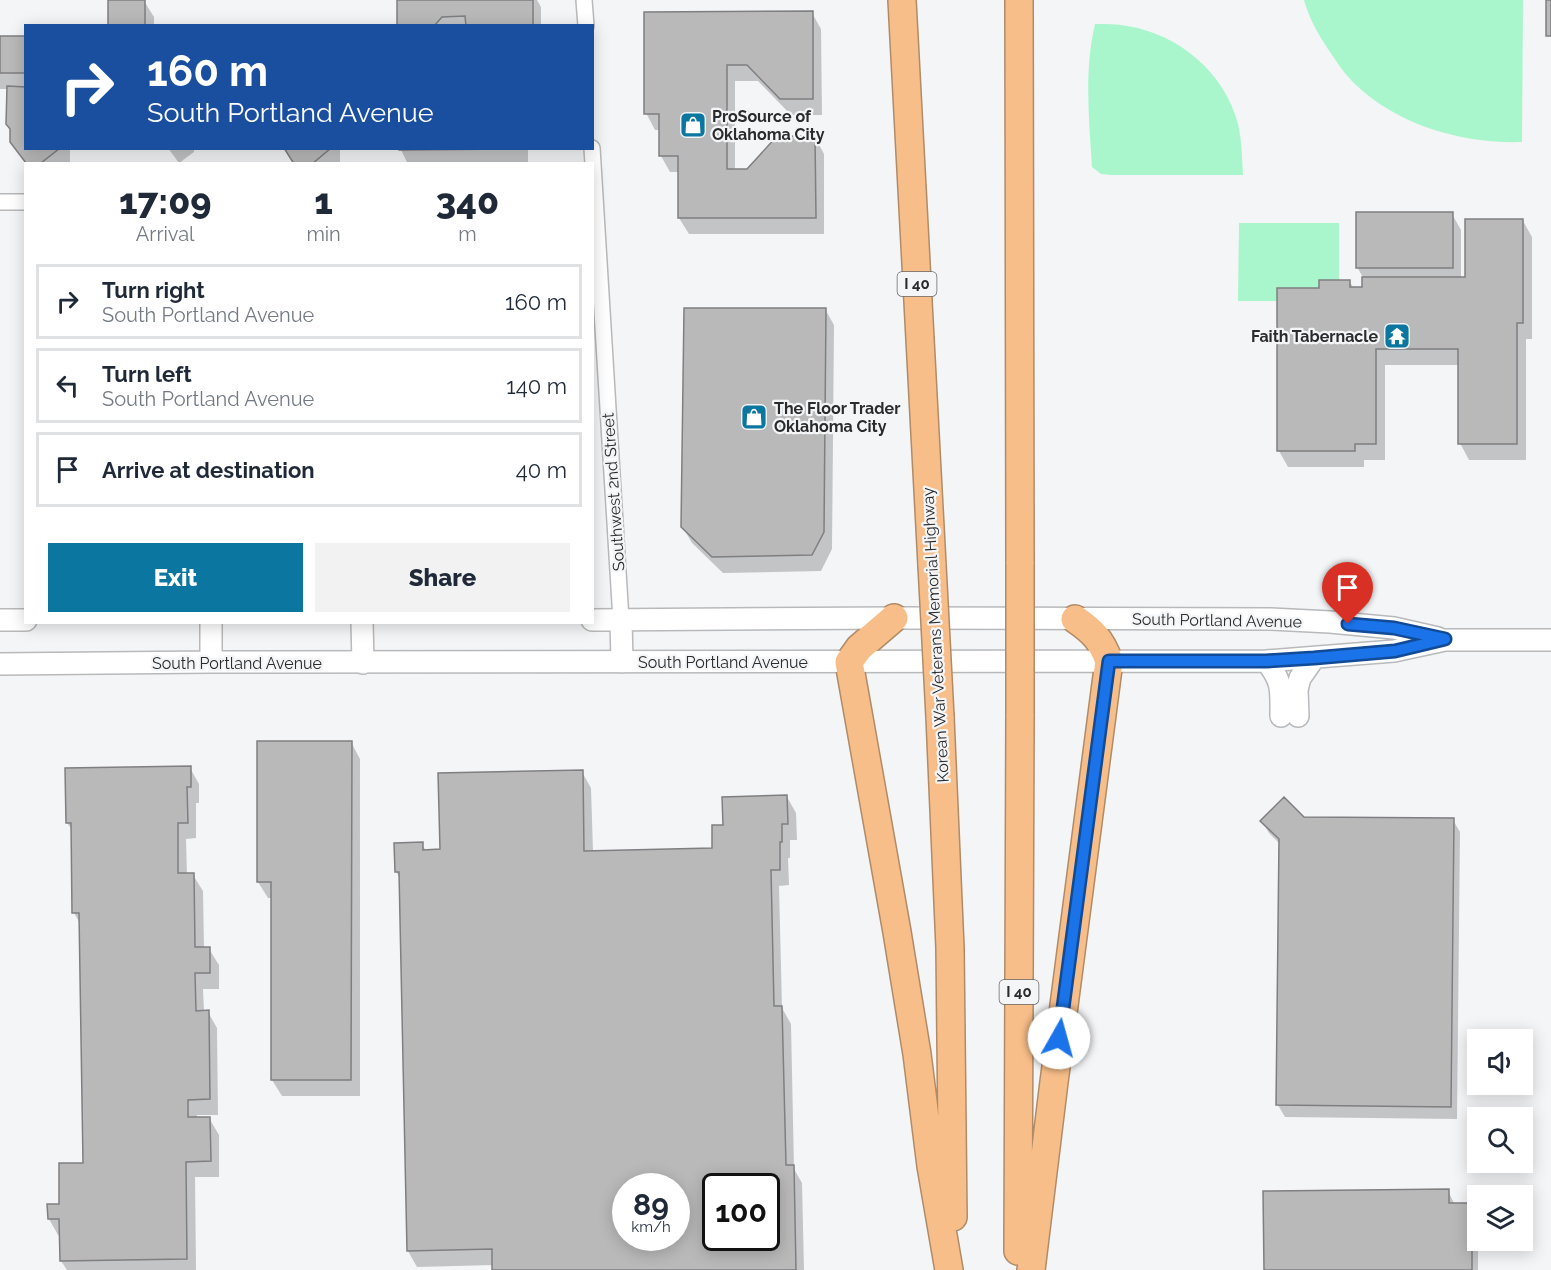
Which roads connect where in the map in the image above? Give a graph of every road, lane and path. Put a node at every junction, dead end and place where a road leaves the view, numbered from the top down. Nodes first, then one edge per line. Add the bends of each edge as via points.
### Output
1 (585, 0) edge
2 (1019, 0) edge
3 (1033, 0) edge
4 (902, 1) edge
5 (586, 24) edge
6 (1020, 56) junction
7 (594, 197) edge
8 (0, 202) edge
9 (24, 202) edge
10 (894, 618) junction
11 (1075, 619) junction
12 (0, 620) edge
13 (24, 620) edge
14 (594, 620) edge
15 (621, 620) junction
16 (211, 624) edge
17 (362, 624) edge
18 (1445, 639) junction
19 (1551, 640) edge
20 (1314, 658) junction
21 (1109, 661) junction
22 (1266, 661) junction
23 (211, 662) junction
24 (622, 662) junction
25 (849, 662) junction
26 (363, 663) junction
27 (0, 664) edge
28 (949, 1270) edge
29 (954, 1270) edge
30 (1018, 1270) edge
31 (1031, 1270) edge

1 - 5 street
2 - 6 highway, I 40
3 - 6 highway
4 - 29 highway, Korean War Veterans Memorial Highway / I 40, bridge via 950,948
6 - 30 highway, I 40, bridge
7 - 15 street, Southwest 2nd Street
8 - 9 street
10 - 11 main road, South Portland Avenue
10 - 15 main road, South Portland Avenue
10 - 25 highway via 859,648
11 - 18 main road, South Portland Avenue via 1330,622 1394,628
11 - 21 highway via 1090,629
12 - 13 main road
14 - 15 main road, South Portland Avenue
15 - 24 main road
16 - 23 main road
17 - 26 main road
18 - 19 main road, South Portland Avenue
18 - 20 main road, South Portland Avenue via 1395,651
20 - 22 main road, South Portland Avenue
20 - 22 main road via 1300,678 1290,716 1276,674
21 - 22 main road, South Portland Avenue
21 - 25 main road, South Portland Avenue
21 - 31 highway
23 - 26 main road, South Portland Avenue
23 - 27 main road, South Portland Avenue
24 - 25 main road, South Portland Avenue
24 - 26 main road, South Portland Avenue
25 - 28 highway via 897,932

